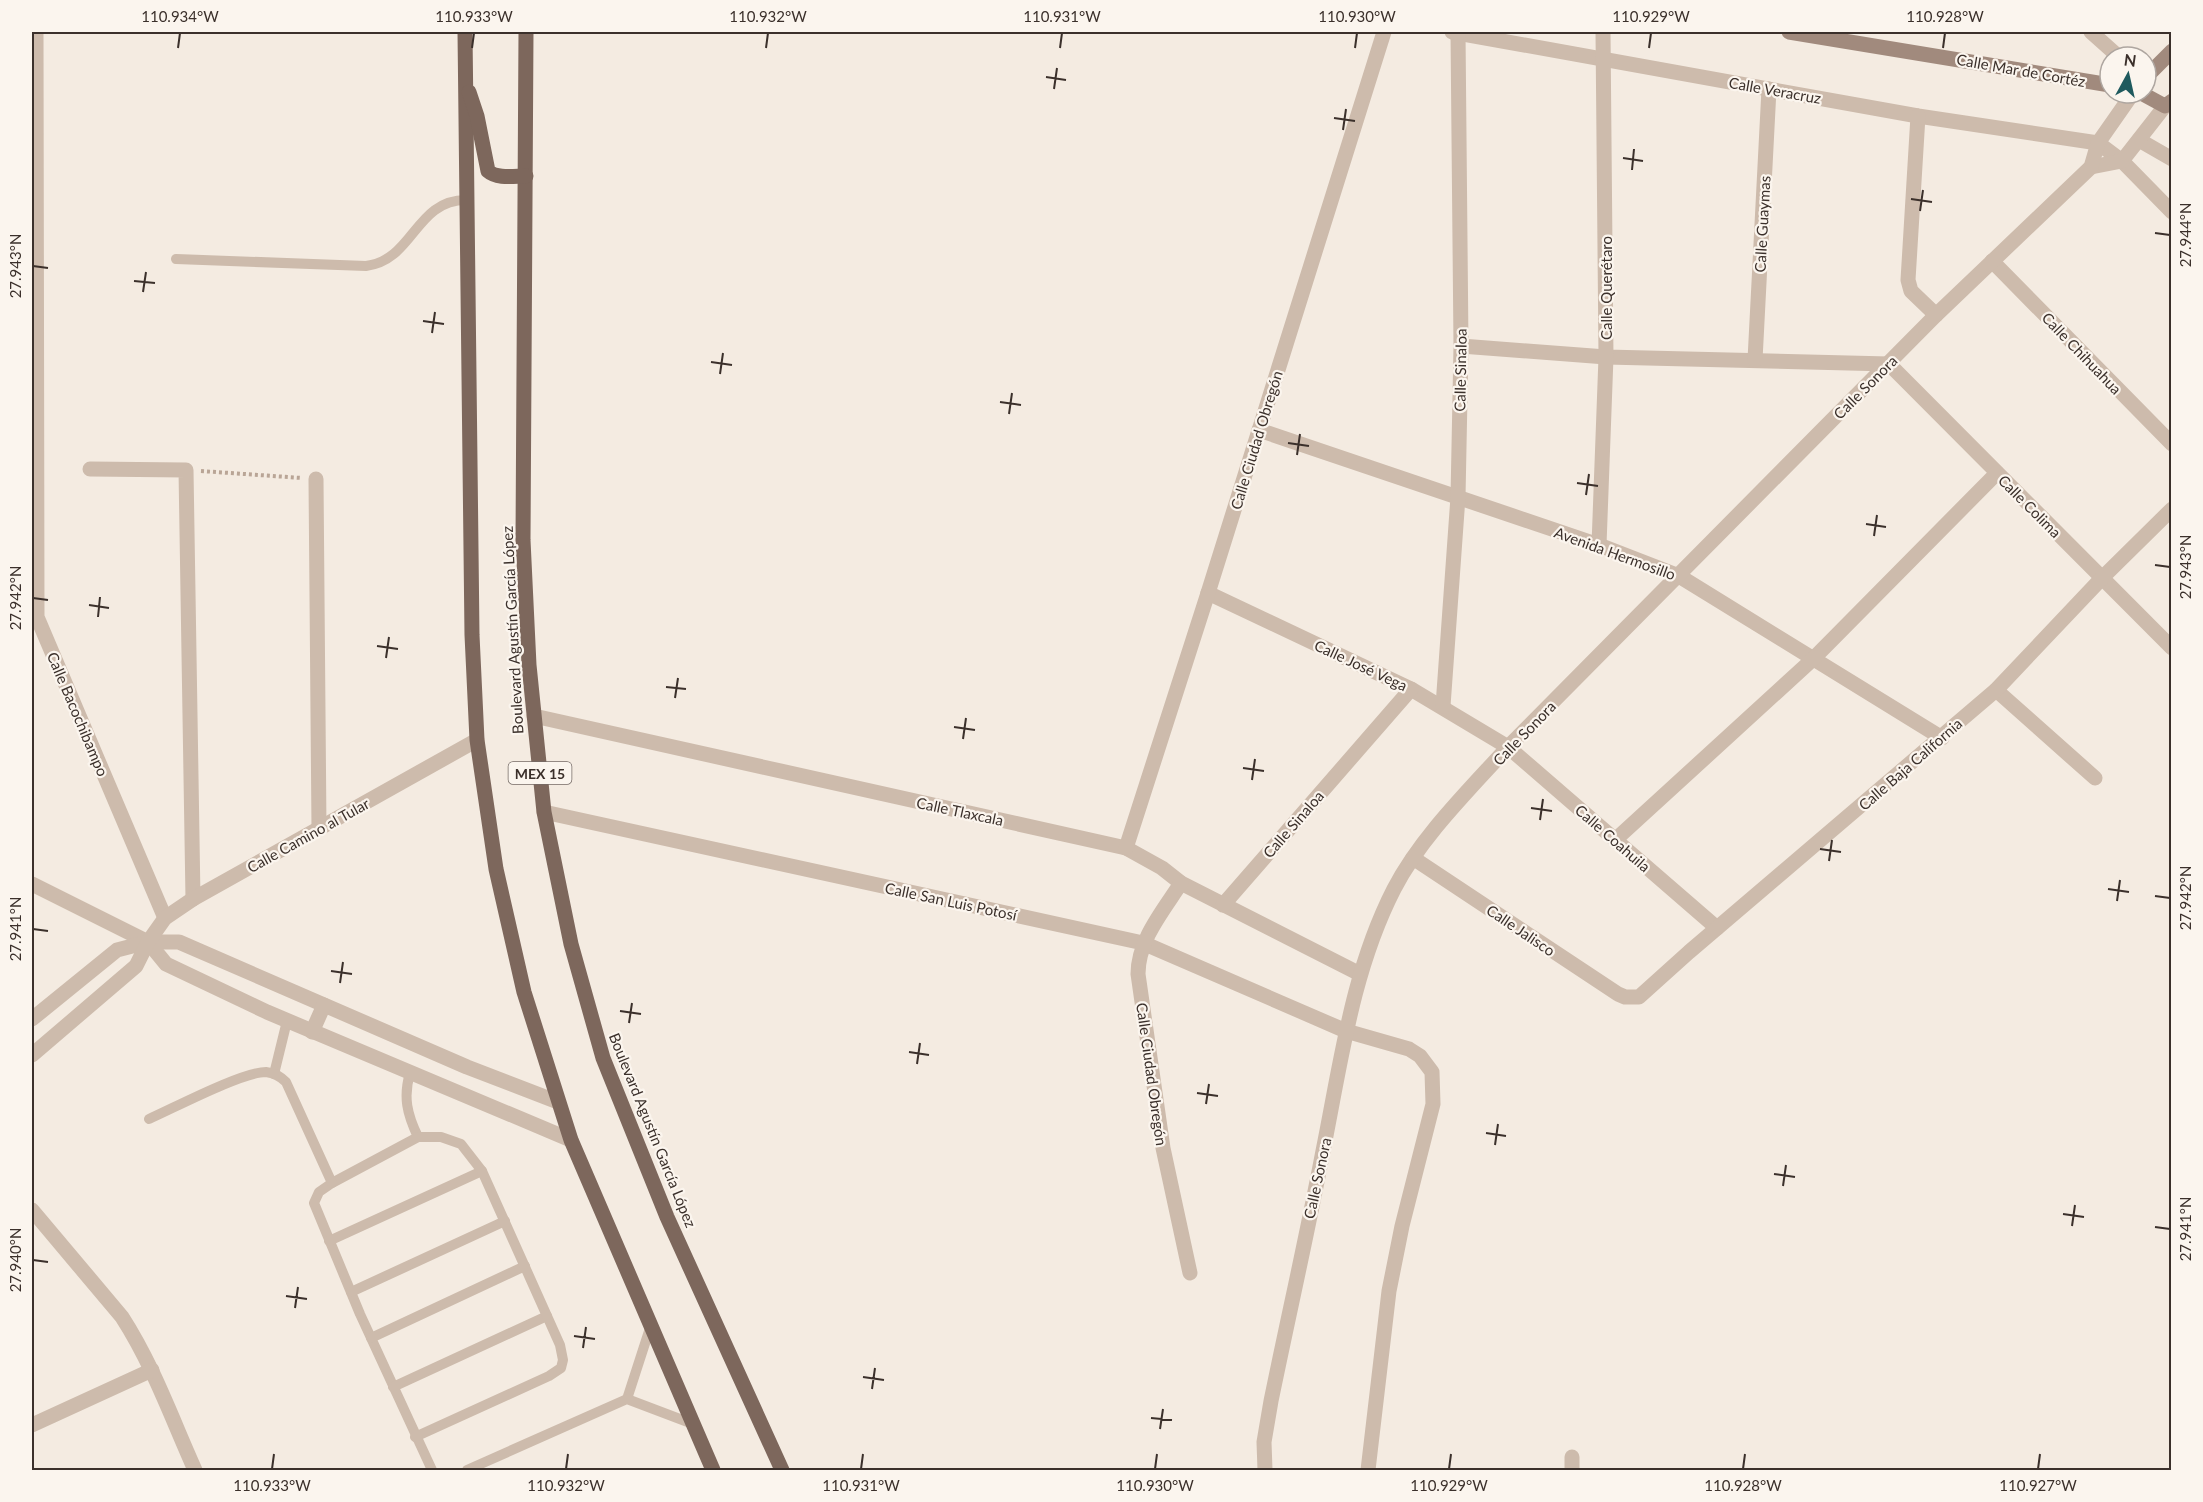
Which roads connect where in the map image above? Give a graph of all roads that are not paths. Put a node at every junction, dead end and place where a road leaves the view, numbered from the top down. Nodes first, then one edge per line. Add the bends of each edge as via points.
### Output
1 (36, 32) edge
2 (465, 32) edge
3 (526, 32) edge
4 (1384, 32) edge
5 (1455, 32) edge
6 (1603, 32) edge
7 (1789, 32) edge
8 (2091, 32) edge
9 (2106, 45) edge
10 (2172, 51) edge
11 (1604, 60) junction
12 (2158, 65) edge
13 (465, 83) junction
14 (2098, 83) edge
15 (1769, 89) junction
16 (2169, 104) edge
17 (2125, 105) edge
18 (1918, 116) junction
19 (2139, 140) junction
20 (2098, 143) junction
21 (2172, 159) edge
22 (2122, 161) junction
23 (2091, 167) junction
24 (525, 177) junction
25 (466, 200) junction
26 (2172, 212) edge
27 (176, 259) dead end
28 (1992, 261) junction
29 (1936, 315) junction
30 (1461, 346) junction
31 (1606, 357) junction
32 (1755, 360) junction
33 (1889, 364) junction
34 (1259, 430) junction
35 (2172, 444) edge
36 (90, 469) dead end
37 (1997, 474) junction
38 (316, 479) road end
39 (1458, 497) junction
40 (2172, 509) edge
41 (1599, 545) junction
42 (1679, 576) junction
43 (2102, 578) junction
44 (1208, 593) junction
45 (34, 616) edge
46 (2172, 648) edge
47 (1813, 659) junction
48 (1411, 688) junction
49 (1996, 690) junction
50 (1443, 706) junction
51 (534, 716) junction
52 (1942, 738) junction
53 (477, 740) junction
54 (1508, 747) junction
55 (2095, 778) dead end
56 (544, 812) junction
57 (319, 829) junction
58 (1615, 840) junction
59 (1126, 848) junction
60 (1413, 858) junction
61 (1181, 883) junction
62 (32, 884) edge
63 (193, 899) junction
64 (1222, 905) junction
65 (165, 918) junction
66 (1718, 928) junction
67 (148, 942) junction
68 (1143, 943) junction
69 (1360, 974) junction
70 (1632, 998) joint
71 (324, 1005) junction
72 (32, 1019) edge
73 (286, 1021) junction
74 (1346, 1031) junction
75 (312, 1032) junction
76 (32, 1055) edge
77 (410, 1073) junction
78 (274, 1074) junction
79 (558, 1102) junction
80 (149, 1119) dead end
81 (418, 1137) junction
82 (571, 1140) junction
83 (482, 1171) junction
84 (332, 1183) junction
85 (32, 1210) edge
86 (505, 1221) junction
87 (329, 1241) junction
88 (525, 1266) junction
89 (1190, 1273) dead end
90 (351, 1292) junction
91 (547, 1316) junction
92 (650, 1328) junction
93 (371, 1338) junction
94 (152, 1370) junction
95 (393, 1387) junction
96 (627, 1399) junction
97 (693, 1424) junction
98 (32, 1425) edge
99 (416, 1437) junction
100 (195, 1470) edge
101 (432, 1470) edge
102 (467, 1470) edge
103 (713, 1470) edge
104 (782, 1470) edge
105 (1265, 1470) edge
106 (1368, 1470) edge

1 - 45 street, Calle Bacochibampo
2 - 13 main road
3 - 24 main road, Boulevard Agustín García López / MEX 15
4 - 34 street, Calle Ciudad Obregón
5 - 11 street, Calle Veracruz
5 - 30 street, Calle Sinaloa
6 - 11 street, Calle Querétaro
7 - 14 street, Calle Mar de Cortéz
8 - 9 street
10 - 12 street
11 - 15 street, Calle Veracruz
11 - 31 street, Calle Querétaro
13 - 24 main road via 475,108 488,171 492,175
13 - 25 main road
15 - 18 street, Calle Veracruz
15 - 32 street, Calle Guaymas
16 - 19 street
17 - 20 street
18 - 20 street, Calle Veracruz
18 - 29 street via 1908,280 1911,291
19 - 21 street
19 - 22 street
20 - 22 street
20 - 23 street
22 - 23 street
22 - 26 street
23 - 28 street, Calle Sonora
24 - 51 main road, Boulevard Agustín García López / MEX 15 via 523,540
25 - 27 lane via 447,202 430,213 402,247 378,265
25 - 53 main road
28 - 29 street, Calle Sonora
28 - 35 street, Calle Chihuahua
29 - 33 street, Calle Sonora
30 - 31 street
30 - 39 street, Calle Sinaloa
31 - 32 street
31 - 41 street, Calle Querétaro
32 - 33 street
33 - 37 street, Calle Colima
33 - 42 street, Calle Sonora
34 - 39 street, Avenida Hermosillo
34 - 44 street, Calle Ciudad Obregón
36 - 63 street via 186,470
37 - 43 street, Calle Colima
37 - 47 street
38 - 57 street
39 - 41 street, Avenida Hermosillo
39 - 50 street, Calle Sinaloa
40 - 43 street, Calle Baja California
41 - 42 street, Avenida Hermosillo
42 - 47 street, Avenida Hermosillo
42 - 54 street, Calle Sonora
43 - 46 street, Calle Colima
43 - 49 street, Calle Baja California
44 - 48 street, Calle José Vega
44 - 59 street, Calle Ciudad Obregón
45 - 65 street, Calle Bacochibampo
47 - 52 street, Avenida Hermosillo
47 - 58 street
48 - 50 street, Calle José Vega
48 - 64 street, Calle Sinaloa
49 - 52 street, Calle Baja California
49 - 55 street
50 - 54 street, Calle José Vega
51 - 56 main road, Boulevard Agustín García López / MEX 15
51 - 59 street, Calle Tlaxcala
52 - 66 street, Calle Baja California
53 - 57 street, Calle Camino al Tular
53 - 79 main road via 499,880 524,992
54 - 58 street, Calle Coahuila
54 - 60 street, Calle Sonora
56 - 68 street, Calle San Luis Potosí
56 - 104 main road, Boulevard Agustín García López / MEX 15 via 571,944 603,1058 667,1217
57 - 63 street, Calle Camino al Tular
58 - 66 street, Calle Coahuila
59 - 61 street, Calle Tlaxcala
60 - 69 street, Calle Sonora via 1394,888
60 - 70 street, Calle Jalisco via 1618,994
61 - 64 street, Calle Tlaxcala
61 - 68 street, Calle Ciudad Obregón
62 - 67 street
63 - 65 street, Calle Camino al Tular
64 - 69 street, Calle Tlaxcala
65 - 67 street, Calle Camino al Tular
66 - 70 street, Calle Baja California via 1647,991
67 - 71 street via 179,942
67 - 72 street via 117,950
67 - 73 street via 166,964
67 - 76 street, Calle Camino al Tular via 136,966
68 - 74 street, Calle San Luis Potosí
68 - 89 street, Calle Ciudad Obregón via 1138,974 1163,1148
69 - 74 street, Calle Sonora
71 - 75 street
71 - 79 street
73 - 75 street
73 - 78 lane
74 - 105 street, Calle Sonora via 1271,1401 1264,1442
74 - 106 street, Calle San Luis Potosí via 1409,1049 1432,1072 1434,1085 1433,1104 1389,1290
75 - 77 street
77 - 81 lane via 406,1108
77 - 82 street
78 - 80 lane via 257,1073 239,1079
78 - 84 lane via 286,1082
79 - 82 main road
81 - 83 lane via 441,1137 461,1144
81 - 84 lane
82 - 92 main road
83 - 86 lane
83 - 87 lane
84 - 87 lane via 319,1192 314,1203
85 - 94 street via 122,1317
86 - 88 lane
86 - 90 lane
87 - 90 lane
88 - 91 lane
88 - 93 lane
90 - 93 lane
91 - 95 lane
91 - 99 lane via 563,1355 559,1371
92 - 96 lane
92 - 97 main road
93 - 95 lane
94 - 98 street
94 - 100 street
95 - 99 lane
96 - 97 lane
96 - 102 lane
97 - 103 main road
99 - 101 lane

